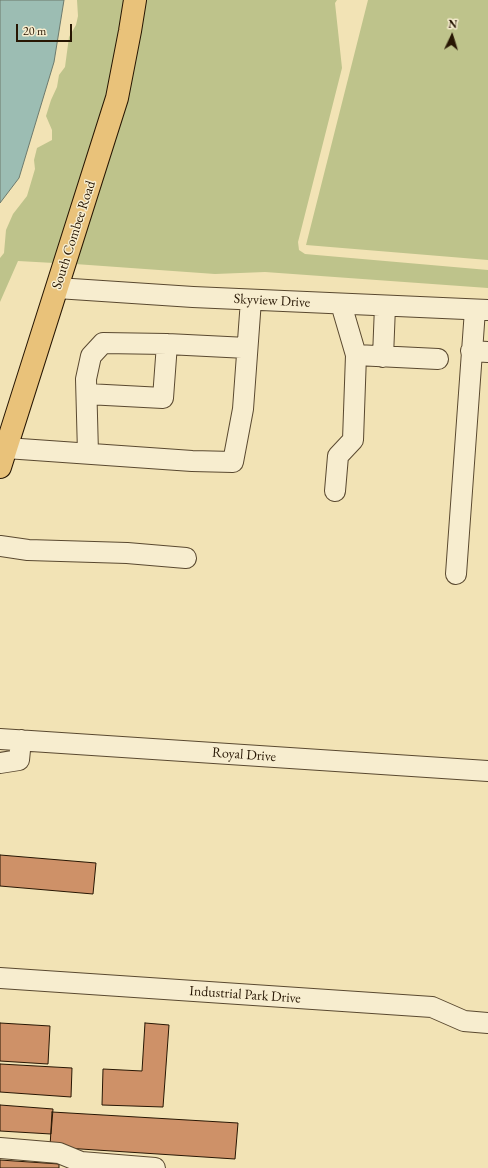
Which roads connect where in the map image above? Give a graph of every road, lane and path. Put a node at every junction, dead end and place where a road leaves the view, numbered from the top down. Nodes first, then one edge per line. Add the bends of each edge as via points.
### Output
1 (134, 0) edge
2 (57, 288) junction
3 (251, 300) junction
4 (341, 304) junction
5 (385, 306) junction
6 (481, 310) edge
7 (168, 344) junction
8 (247, 348) junction
9 (480, 352) edge
10 (356, 356) junction
11 (383, 357) junction
12 (438, 359) dead end
13 (87, 394) junction
14 (88, 453) junction
15 (3, 457) edge
16 (335, 491) dead end
17 (0, 546) edge
18 (186, 558) dead end
19 (456, 574) dead end
20 (0, 739) edge
21 (20, 740) junction
22 (0, 764) edge
23 (488, 771) edge
24 (0, 978) edge
25 (488, 1023) edge
26 (0, 1148) edge
27 (155, 1168) edge

1 - 2 main road, South Combee Road via 117,98
2 - 3 street, Skyview Drive
2 - 15 main road, South Combee Road
3 - 4 street, Skyview Drive
3 - 8 street
4 - 5 street, Skyview Drive
4 - 10 street
5 - 6 street, Skyview Drive
5 - 11 street
6 - 9 street
7 - 8 street
7 - 13 street via 102,343 90,356 86,379
7 - 13 street via 163,398
8 - 14 street via 243,409 233,462
9 - 19 street
10 - 11 street
10 - 16 street via 353,440 338,456
11 - 12 street
13 - 14 street
14 - 15 street
17 - 18 street via 28,550 127,553
20 - 21 street, Royal Drive
21 - 22 street via 19,760
21 - 23 street, Royal Drive
24 - 25 street, Industrial Park Drive via 432,1007 464,1020
26 - 27 street via 59,1153 81,1162

